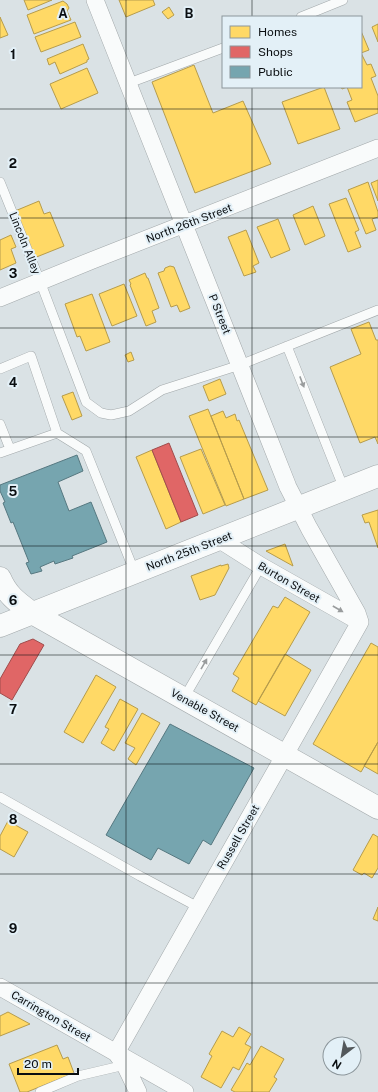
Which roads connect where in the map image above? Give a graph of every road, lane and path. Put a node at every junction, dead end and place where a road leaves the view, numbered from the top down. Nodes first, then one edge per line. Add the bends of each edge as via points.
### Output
1 (95, 0) edge
2 (344, 0) edge
3 (304, 16) edge
4 (222, 48) edge
5 (129, 83) junction
6 (378, 148) edge
7 (0, 182) edge
8 (184, 224) junction
9 (40, 281) junction
10 (0, 298) edge
11 (378, 310) edge
12 (287, 346) junction
13 (240, 365) junction
14 (0, 369) edge
15 (0, 424) edge
16 (57, 433) junction
17 (10, 449) junction
18 (0, 453) edge
19 (378, 476) edge
20 (344, 489) junction
21 (298, 507) junction
22 (220, 540) junction
23 (261, 566) junction
24 (135, 573) junction
25 (0, 578) edge
26 (32, 613) junction
27 (360, 622) junction
28 (0, 626) edge
29 (184, 698) junction
30 (284, 755) junction
31 (0, 797) edge
32 (378, 808) edge
33 (198, 907) junction
34 (0, 987) edge
35 (120, 1059) junction
36 (40, 1092) edge
37 (138, 1092) edge
38 (185, 1092) edge

1 - 5 street, P Street
2 - 3 lane
4 - 5 lane
5 - 8 street, P Street
6 - 8 street, North 26th Street
7 - 9 lane, Lincoln Alley
8 - 9 street, North 26th Street
8 - 13 street, P Street
9 - 10 street, North 26th Street
9 - 13 lane, Lincoln Alley via 86,402 101,413 111,415 129,411 162,390
11 - 12 lane, Lincoln Alley
12 - 13 lane, Lincoln Alley
12 -> 20 lane
13 - 21 street, P Street
14 - 16 lane via 31,356
15 - 17 lane
16 - 17 lane
16 - 24 lane via 86,451
17 - 18 lane
19 - 20 street, North 25th Street
20 - 21 street, North 25th Street
21 - 22 street, North 25th Street
21 - 27 street, P Street
22 - 23 street, Burton Street
22 - 24 street, North 25th Street
23 -> 27 street, Burton Street
29 -> 23 lane
24 - 26 street, North 25th Street
25 - 26 street, Venable Street via 4,589
26 - 28 street, North 25th Street
26 - 29 street, Venable Street
27 - 30 street, Russell Street
29 - 30 street, Venable Street
30 - 32 street, Venable Street
30 - 33 street, Russell Street
31 - 33 lane
33 - 35 street, Russell Street
34 - 35 street, Carrington Street
35 - 36 lane
35 - 37 street
35 - 38 street, Carrington Street

